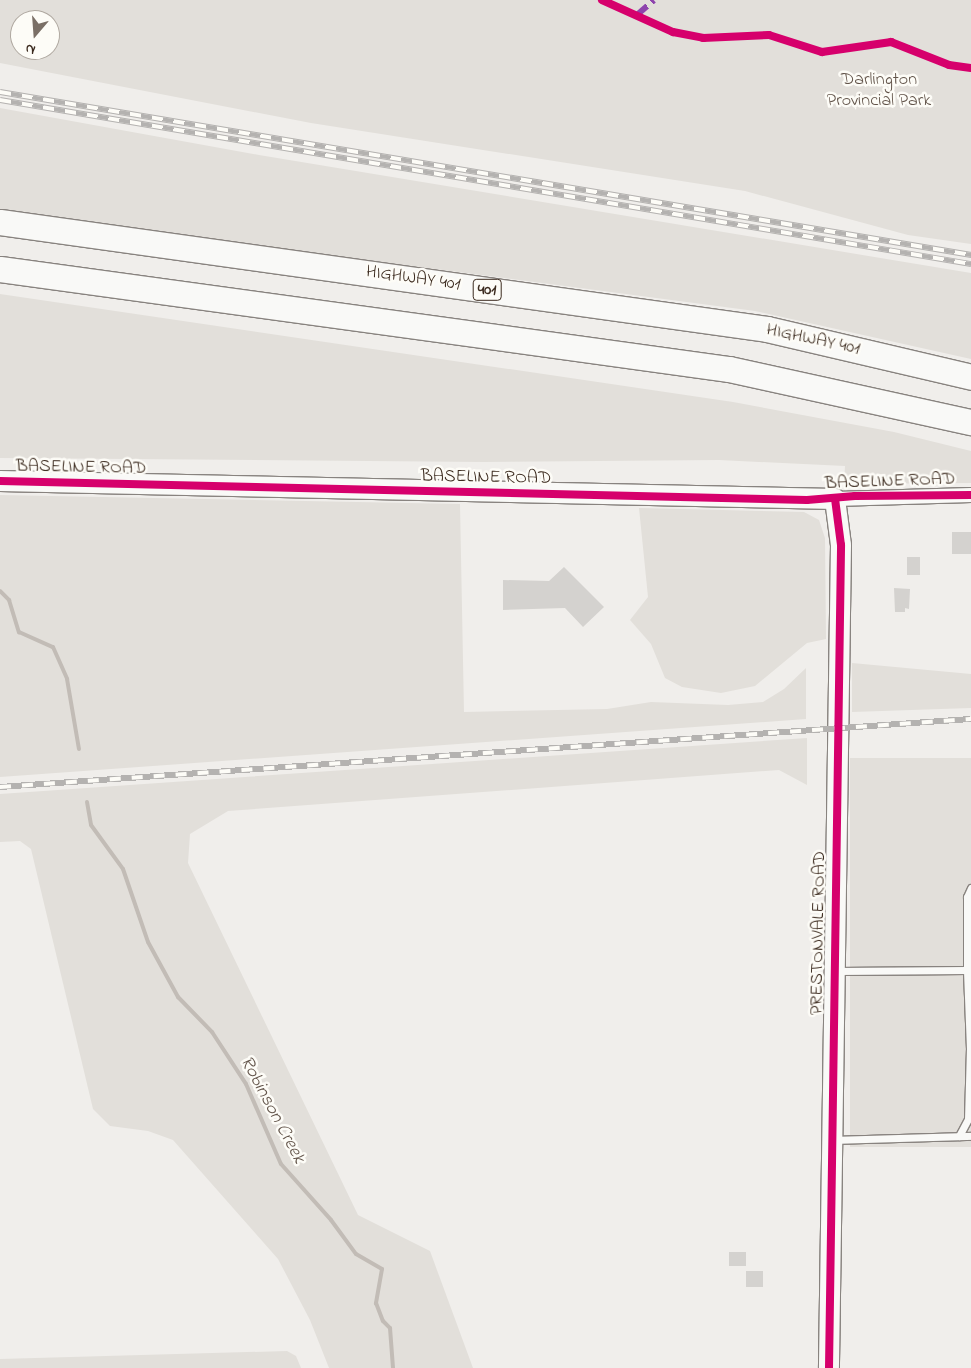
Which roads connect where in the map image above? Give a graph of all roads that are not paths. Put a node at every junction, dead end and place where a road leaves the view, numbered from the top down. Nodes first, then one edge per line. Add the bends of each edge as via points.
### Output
1 (0, 222) edge
2 (0, 268) edge
3 (971, 377) edge
4 (971, 422) edge
5 (0, 481) edge
6 (971, 495) edge
7 (835, 498) junction
8 (971, 888) edge
9 (967, 970) junction
10 (834, 971) junction
11 (970, 1048) edge
12 (959, 1136) junction
13 (971, 1136) edge
14 (832, 1140) junction
15 (829, 1368) edge

1 - 3 highway, HIGHWAY 401 / 401 via 768,329
2 - 4 highway via 729,369
5 - 7 street, BASELINE ROAD
6 - 7 street, BASELINE ROAD
7 - 10 street, PRESTONVALE ROAD via 841,545
8 - 9 lane via 967,897
9 - 10 lane
9 - 11 lane
10 - 14 street, PRESTONVALE ROAD
11 - 12 lane via 968,1118
12 - 13 lane
12 - 14 lane
14 - 15 street, PRESTONVALE ROAD

